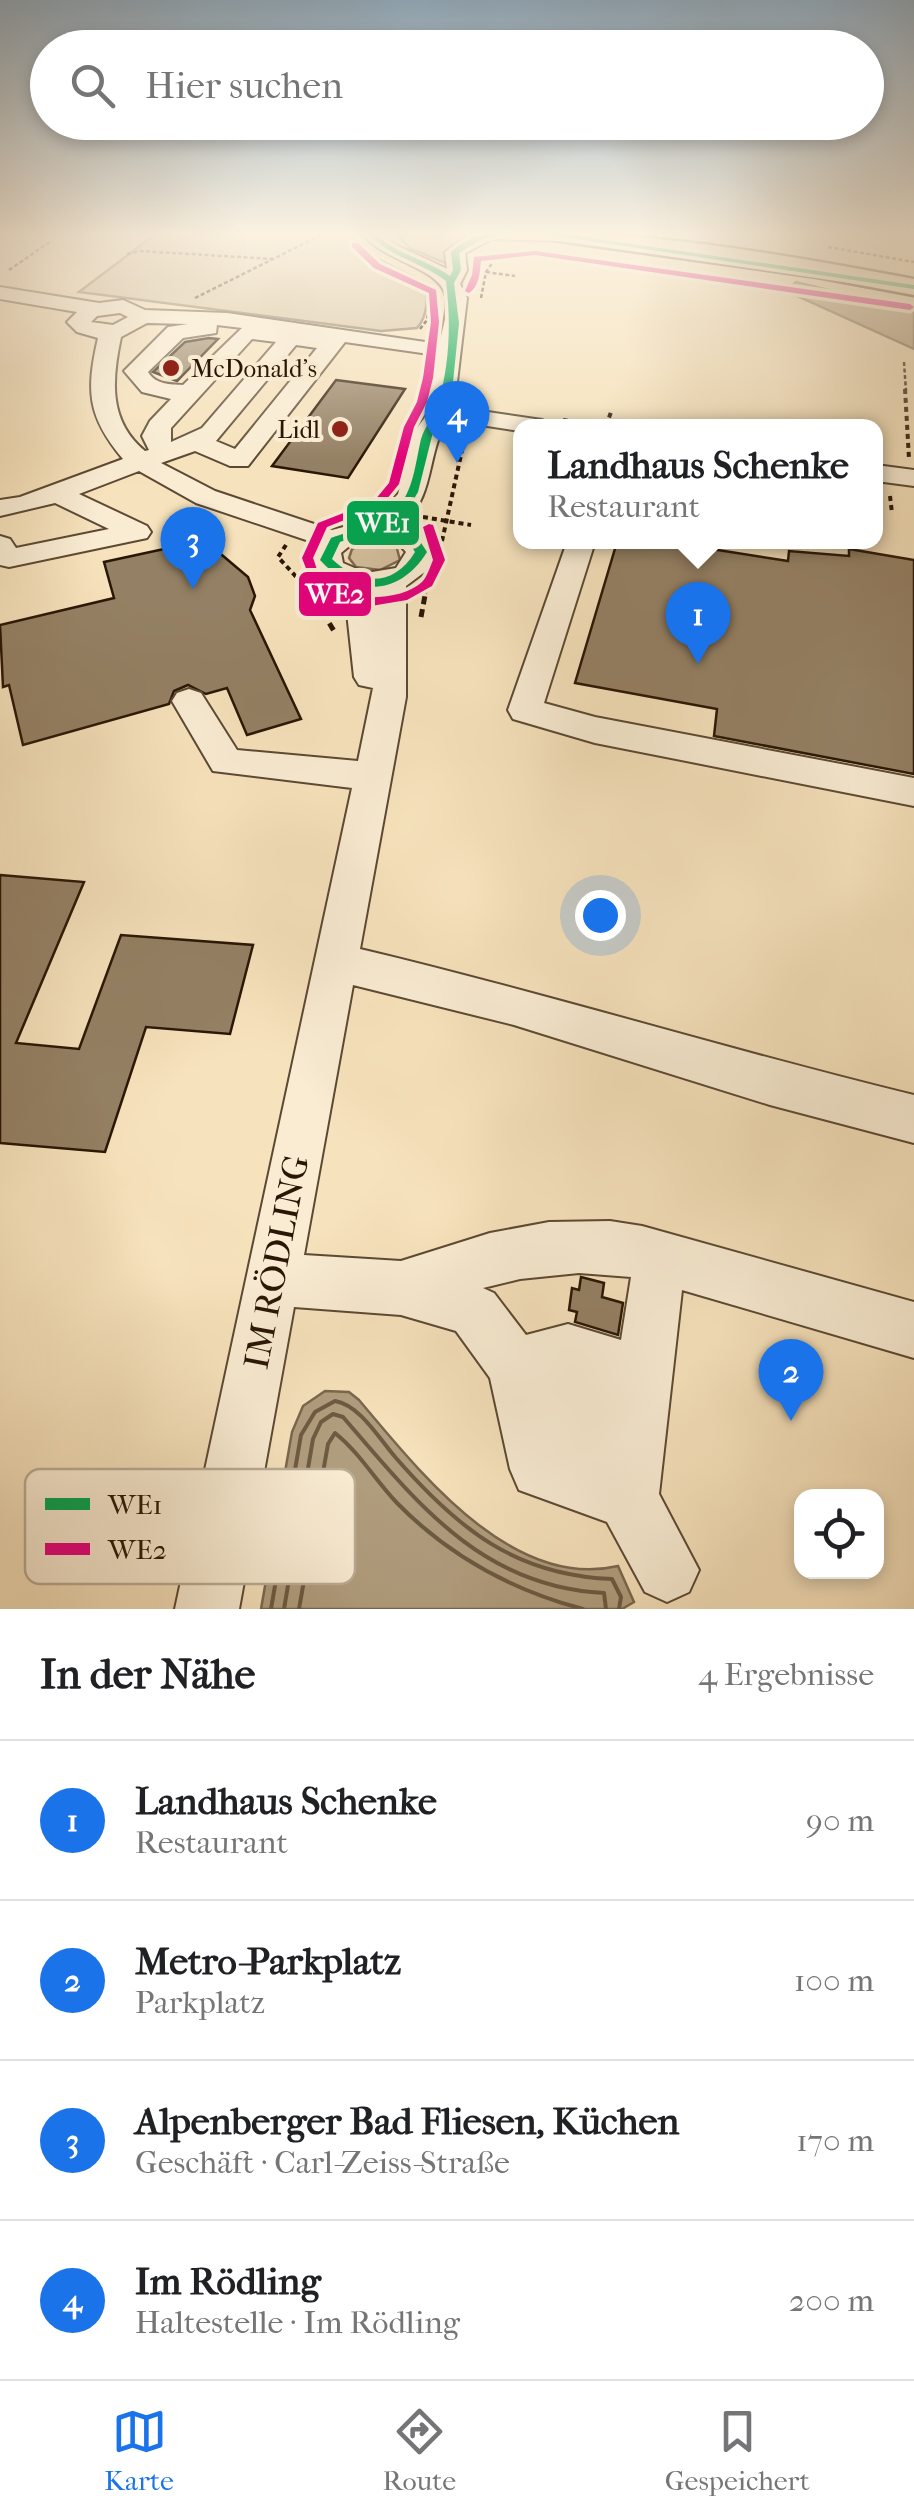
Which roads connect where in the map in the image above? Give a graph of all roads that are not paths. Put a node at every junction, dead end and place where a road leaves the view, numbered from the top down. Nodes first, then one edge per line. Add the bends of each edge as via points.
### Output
1 (63, 308) edge
2 (114, 308) edge
3 (127, 308) edge
4 (456, 308) edge
5 (88, 314) junction
6 (141, 316) junction
7 (456, 317) junction
8 (112, 332) junction
9 (247, 333) junction
10 (291, 338) junction
11 (336, 339) junction
12 (380, 339) junction
13 (450, 356) junction
14 (254, 383) junction
15 (295, 389) junction
16 (189, 393) junction
17 (513, 422) edge
18 (451, 428) junction
19 (197, 442) junction
20 (152, 457) junction
21 (54, 492) junction
22 (13, 507) edge
23 (381, 527) junction
24 (412, 537) junction
25 (335, 540) junction
26 (0, 542) edge
27 (579, 549) edge
28 (392, 580) junction
29 (354, 581) junction
30 (189, 701) dead end
31 (375, 757) junction
32 (914, 792) edge
33 (335, 962) junction
34 (914, 1119) edge
35 (660, 1257) junction
36 (272, 1279) junction
37 (476, 1287) junction
38 (914, 1330) edge
39 (515, 1366) junction
40 (636, 1437) junction
41 (235, 1469) edge
42 (667, 1570) dead end
43 (212, 1584) edge
44 (207, 1609) edge

1 - 5 street
2 - 5 street
3 - 6 street
4 - 7 street
5 - 8 street via 83,328
6 - 8 street
6 - 11 street via 214,318
7 - 12 street via 420,336
7 - 13 street
8 - 20 street via 99,404 115,436
9 - 10 street
9 - 16 street
9 - 16 street via 176,332 136,371 148,388
10 - 11 street
10 - 14 street
11 - 12 street
11 - 15 street
12 - 13 street
13 - 18 street
14 - 15 street
14 - 19 street
15 - 19 street via 238,460
16 - 20 street via 159,426
17 - 18 street
18 - 23 street via 427,432 412,494
18 - 24 street via 440,490
19 - 20 street
20 - 21 street
20 - 25 street via 194,492
21 - 22 street
21 - 26 street via 136,532 9,558
22 - 26 street via 23,520
23 - 24 street
23 - 25 street
24 - 28 street via 419,560
25 - 29 street, IM RÖDLING via 326,553 330,567
27 - 32 street via 525,710 595,730
28 - 29 street
28 - 31 street, IM RÖDLING via 392,678
29 - 31 street, IM RÖDLING
30 - 31 street via 226,762
31 - 33 street, IM RÖDLING
33 - 34 street
33 - 36 street, IM RÖDLING
35 - 37 street via 622,1248 533,1247
35 - 38 street
35 - 40 street
36 - 37 street
36 - 41 street, IM RÖDLING
37 - 39 street
39 - 40 street
39 - 40 street via 540,1469
40 - 42 street
43 - 44 street, IM RÖDLING

